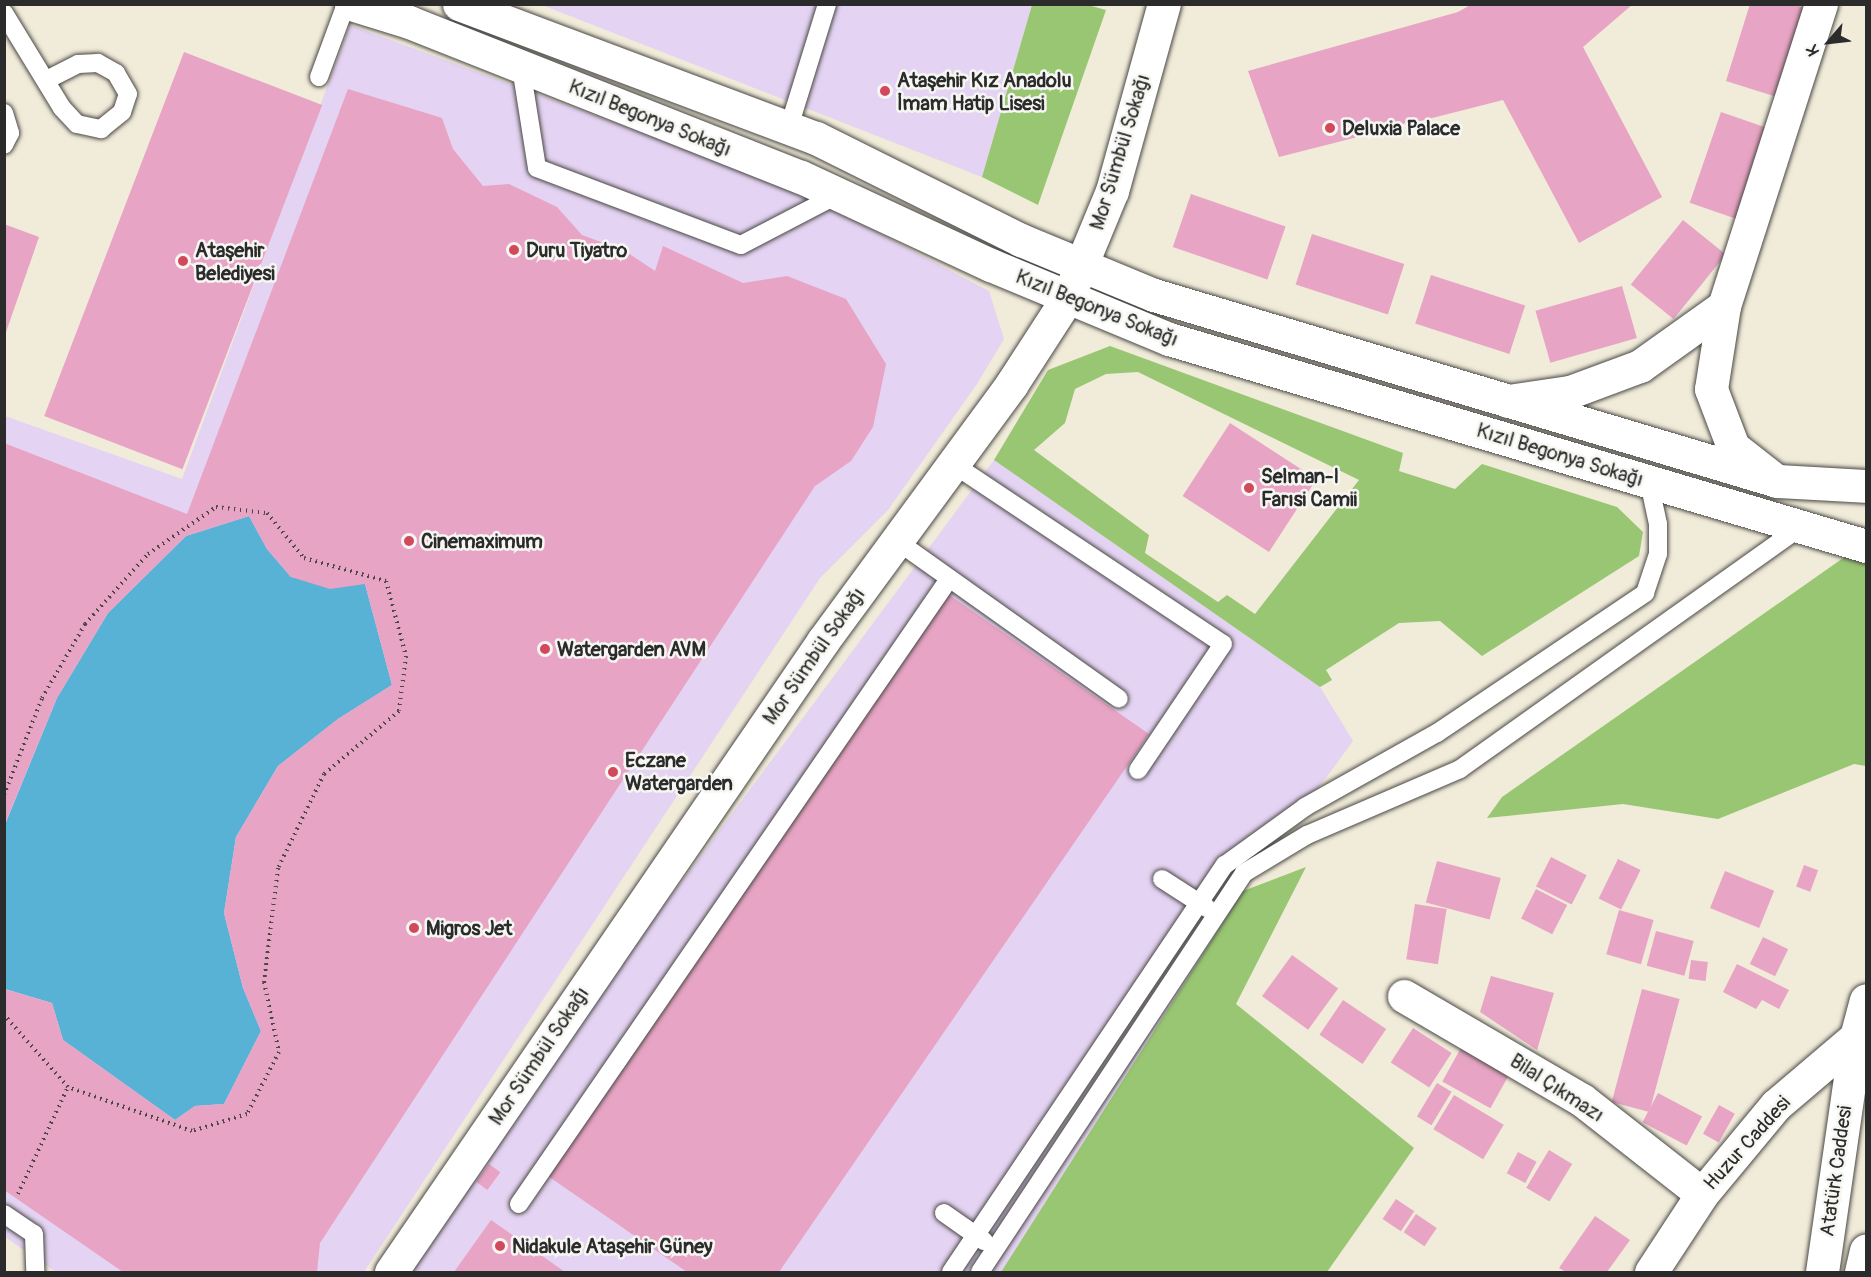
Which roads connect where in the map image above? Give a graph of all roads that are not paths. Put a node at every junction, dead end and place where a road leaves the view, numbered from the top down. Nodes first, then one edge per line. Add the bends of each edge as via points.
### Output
1 (346, 4) edge
2 (351, 4) edge
3 (459, 4) edge
4 (827, 4) edge
5 (1164, 4) edge
6 (1821, 4) edge
7 (4, 13) edge
8 (521, 67) junction
9 (320, 77) dead end
10 (46, 80) dead end
11 (4, 113) edge
12 (789, 127) junction
13 (4, 145) edge
14 (837, 195) junction
15 (1082, 265) junction
16 (1068, 297) junction
17 (1724, 306) junction
18 (1508, 401) junction
19 (953, 464) junction
20 (1649, 482) junction
21 (1777, 482) junction
22 (1866, 486) edge
23 (1801, 527) junction
24 (897, 541) junction
25 (1866, 546) edge
26 (949, 579) junction
27 (1119, 699) dead end
28 (1138, 770) dead end
29 (1162, 879) dead end
30 (1199, 902) junction
31 (1217, 912) junction
32 (1404, 996) dead end
33 (1866, 1000) edge
34 (1861, 1037) edge
35 (1702, 1194) junction
36 (519, 1204) dead end
37 (944, 1213) dead end
38 (6, 1215) edge
39 (976, 1235) junction
40 (995, 1250) junction
41 (1866, 1251) edge
42 (35, 1272) edge
43 (391, 1272) edge
44 (951, 1272) edge
45 (980, 1272) edge
46 (1651, 1272) edge
47 (1822, 1272) edge
48 (1861, 1272) edge

1 - 9 lane
2 - 8 street, Kızıl Begonya Sokağı via 409,22
3 - 12 street, Kızıl Begonya Sokağı
4 - 12 lane
5 - 15 street, Mor Sümbül Sokağı via 1112,191
6 - 17 street
7 - 10 lane
8 - 14 street, Kızıl Begonya Sokağı
8 - 14 lane via 537,168 741,245
11 - 13 lane via 10,133
12 - 15 street, Kızıl Begonya Sokağı via 1021,240
14 - 16 street, Kızıl Begonya Sokağı
15 - 16 street, Mor Sümbül Sokağı
15 - 18 street, Kızıl Begonya Sokağı via 1154,295
16 - 19 street, Mor Sümbül Sokağı
16 - 20 street, Kızıl Begonya Sokağı via 1169,339
17 - 18 street via 1640,366 1570,392
17 - 21 street via 1712,389 1732,447
18 - 21 street, Kızıl Begonya Sokağı
19 - 24 street, Mor Sümbül Sokağı
19 - 28 lane via 1223,644
20 - 23 street, Kızıl Begonya Sokağı
20 - 30 lane via 1658,524 1658,554 1644,593 1437,733 1305,807 1253,843 1225,865
21 - 22 street, Kızıl Begonya Sokağı
23 - 25 street, Kızıl Begonya Sokağı
23 - 31 lane via 1460,769 1269,855 1244,873
24 - 26 lane
24 - 43 street, Mor Sümbül Sokağı via 816,651
26 - 27 lane
26 - 36 lane
29 - 30 lane
30 - 31 lane
30 - 39 lane
31 - 40 lane
32 - 35 street, Bilal Çıkmazı via 1582,1100
33 - 34 street, Atatürk Caddesi
34 - 35 street, Huzur Caddesi via 1776,1105
34 - 47 street, Atatürk Caddesi
35 - 46 street, Huzur Caddesi
37 - 39 lane
38 - 42 lane via 34,1234
39 - 40 lane
39 - 44 lane
40 - 45 lane
41 - 48 street

